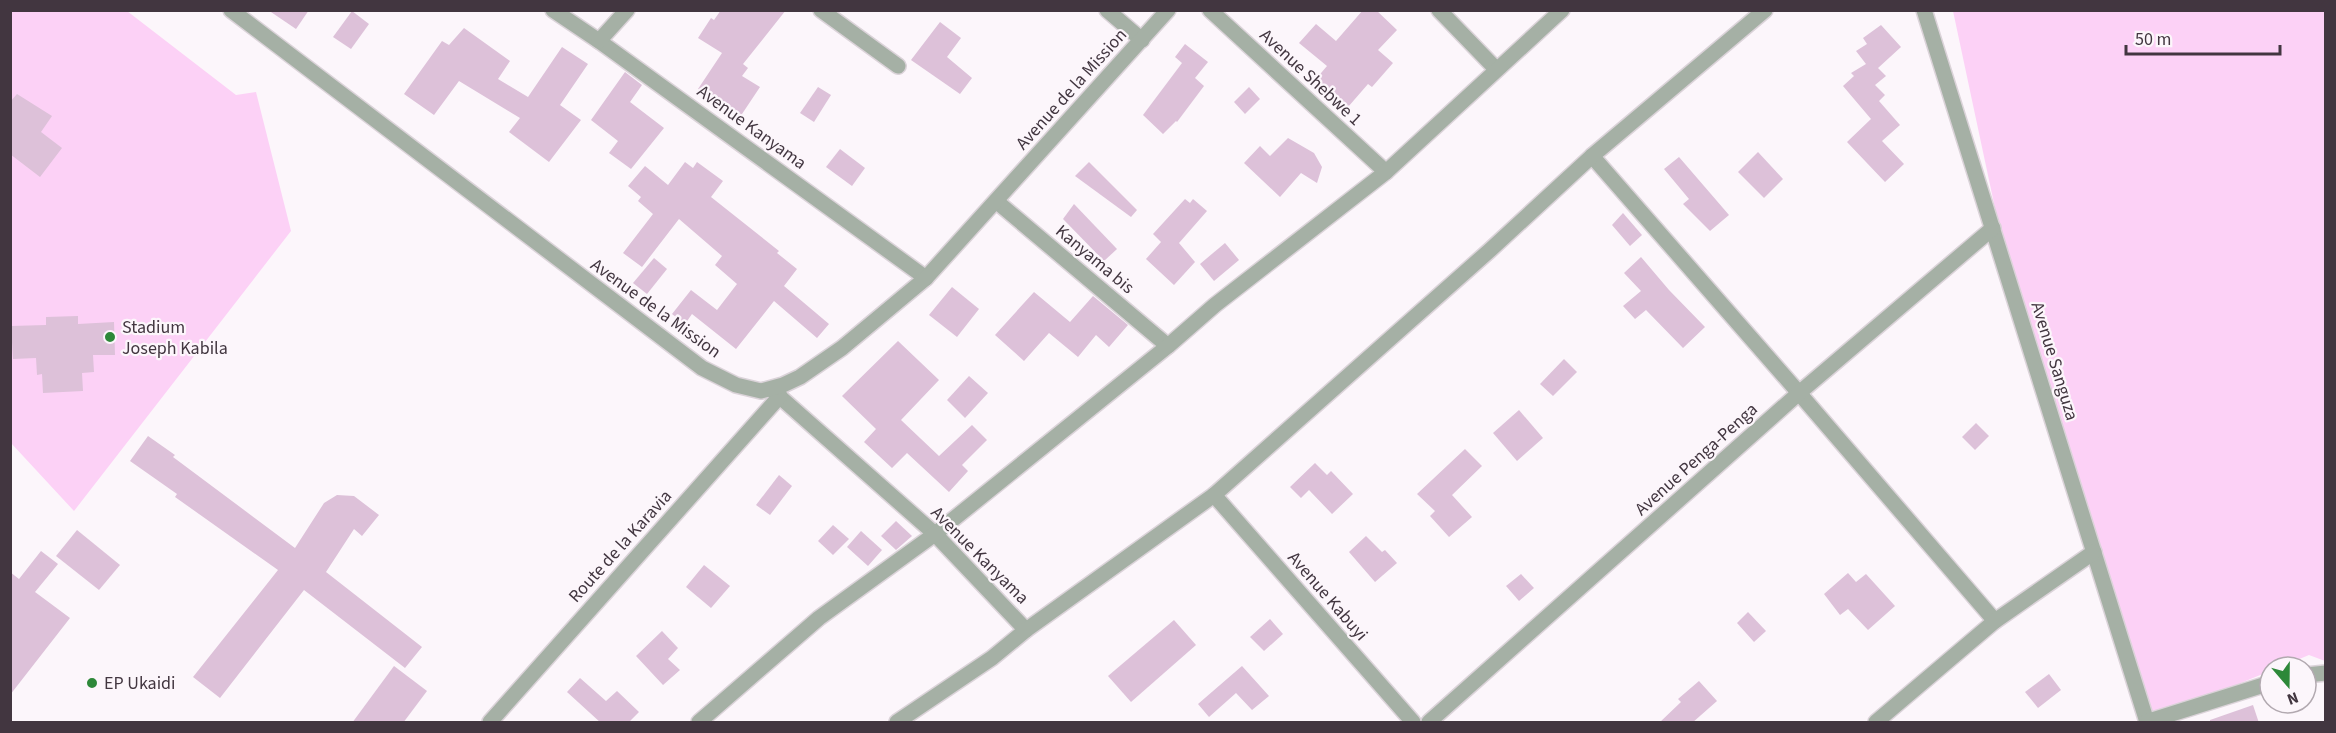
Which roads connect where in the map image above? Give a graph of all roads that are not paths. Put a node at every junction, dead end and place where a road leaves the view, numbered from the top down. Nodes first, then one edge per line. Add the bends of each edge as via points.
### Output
1 (231, 10) edge
2 (554, 10) edge
3 (627, 10) edge
4 (821, 10) edge
5 (1107, 10) edge
6 (1168, 10) edge
7 (1210, 10) edge
8 (1438, 10) edge
9 (1562, 10) edge
10 (1765, 10) edge
11 (1924, 10) edge
12 (1142, 40) junction
13 (599, 41) junction
14 (898, 66) dead end
15 (1496, 69) junction
16 (1592, 156) junction
17 (1386, 172) junction
18 (996, 201) junction
19 (1994, 228) junction
20 (926, 278) junction
21 (1168, 346) junction
22 (776, 392) junction
23 (1799, 393) junction
24 (1214, 495) junction
25 (934, 534) junction
26 (2094, 552) junction
27 (1995, 621) junction
28 (1026, 630) junction
29 (2258, 687) edge
30 (2147, 722) edge
31 (490, 723) edge
32 (699, 723) edge
33 (897, 723) edge
34 (1413, 723) edge
35 (1428, 723) edge
36 (1876, 723) edge

1 - 22 street, Avenue de la Mission via 702,368 736,386
2 - 13 street, Avenue Kanyama
3 - 13 street
4 - 14 street
5 - 12 street
6 - 12 street, Avenue de la Mission
7 - 17 street, Avenue Shebwe 1
8 - 15 street
9 - 15 street
10 - 16 street
11 - 19 street, Avenue Sanguza
12 - 18 street, Avenue de la Mission
13 - 20 street, Avenue Kanyama
15 - 17 street
16 - 23 street
16 - 24 street
17 - 21 street
18 - 20 street, Avenue de la Mission
18 - 21 street, Kanyama bis
19 - 23 street, Avenue Penga-Penga
19 - 26 street, Avenue Sanguza
20 - 22 street, Avenue de la Mission via 824,362
21 - 25 street
22 - 25 street, Avenue Kanyama
22 - 31 street, Route de la Karavia
23 - 27 street
23 - 35 street, Avenue Penga-Penga
24 - 28 street
24 - 34 street, Avenue Kabuyi
25 - 28 street, Avenue Kanyama
25 - 32 street via 819,618
26 - 27 street
26 - 30 street, Avenue Sanguza
27 - 36 street
28 - 33 street
29 - 30 street

